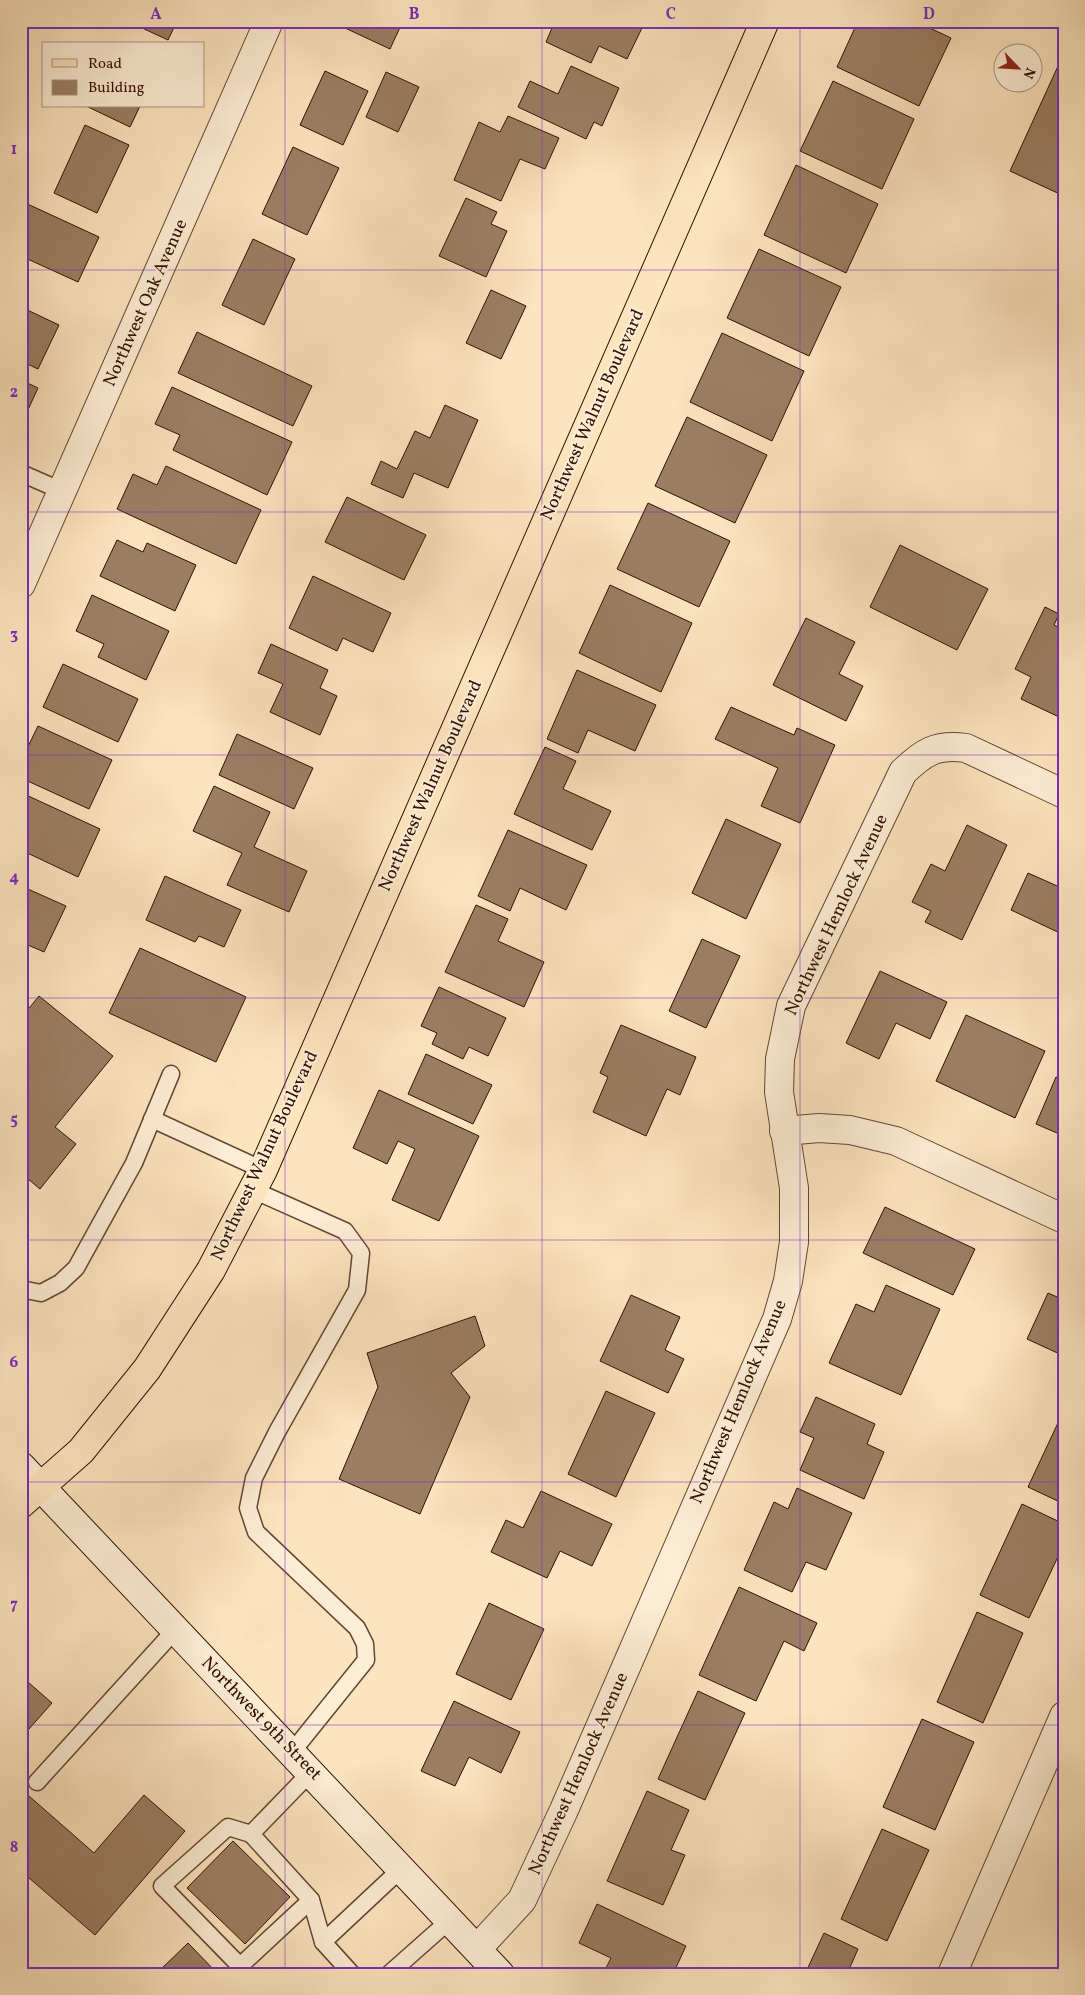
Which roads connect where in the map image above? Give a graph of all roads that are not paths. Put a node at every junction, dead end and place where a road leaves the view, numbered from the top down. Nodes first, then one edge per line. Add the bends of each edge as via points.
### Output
1 (269, 21) edge
2 (765, 21) edge
3 (21, 473) edge
4 (62, 491) junction
5 (21, 584) edge
6 (1064, 794) edge
7 (171, 1074) dead end
8 (152, 1119) junction
9 (784, 1131) junction
10 (258, 1180) junction
11 (1064, 1219) edge
12 (21, 1289) edge
13 (21, 1466) edge
14 (31, 1496) edge
15 (176, 1630) junction
16 (1064, 1716) edge
17 (292, 1752) junction
18 (311, 1772) junction
19 (37, 1782) dead end
20 (251, 1834) junction
21 (402, 1868) junction
22 (311, 1900) junction
23 (450, 1920) junction
24 (323, 1942) junction
25 (477, 1949) junction
26 (352, 1974) edge
27 (389, 1974) edge
28 (500, 1974) edge
29 (952, 1974) edge

1 - 4 street, Northwest Oak Avenue
2 - 10 main road, Northwest Walnut Boulevard
3 - 4 lane
4 - 5 street, Northwest Oak Avenue
6 - 9 street, Northwest Hemlock Avenue via 966,748 951,746 928,752 904,772 792,1006 780,1059 779,1092
7 - 8 lane
8 - 10 lane
8 - 12 lane via 134,1163 76,1268 60,1283 41,1293
9 - 11 street via 850,1130 896,1141
9 - 25 street, Northwest Hemlock Avenue via 794,1188 794,1242 788,1281 777,1319 522,1900
10 - 14 main road, Northwest Walnut Boulevard via 211,1270 146,1369 81,1451
10 - 17 lane via 345,1232 361,1253 357,1290 277,1432 254,1478 248,1508 256,1532 357,1628 366,1644 366,1660
13 - 14 street, Northwest 9th Street
14 - 15 street, Northwest 9th Street
15 - 17 street, Northwest 9th Street
15 - 19 lane
16 - 29 street
17 - 18 street, Northwest 9th Street
18 - 20 lane
18 - 21 street, Northwest 9th Street
20 - 22 lane
20 - 22 lane via 228,1827 162,1886 240,1966
21 - 23 street, Northwest 9th Street
21 - 24 lane
22 - 24 lane
23 - 25 street, Northwest 9th Street
23 - 27 lane
24 - 26 lane
25 - 28 street, Northwest 9th Street

